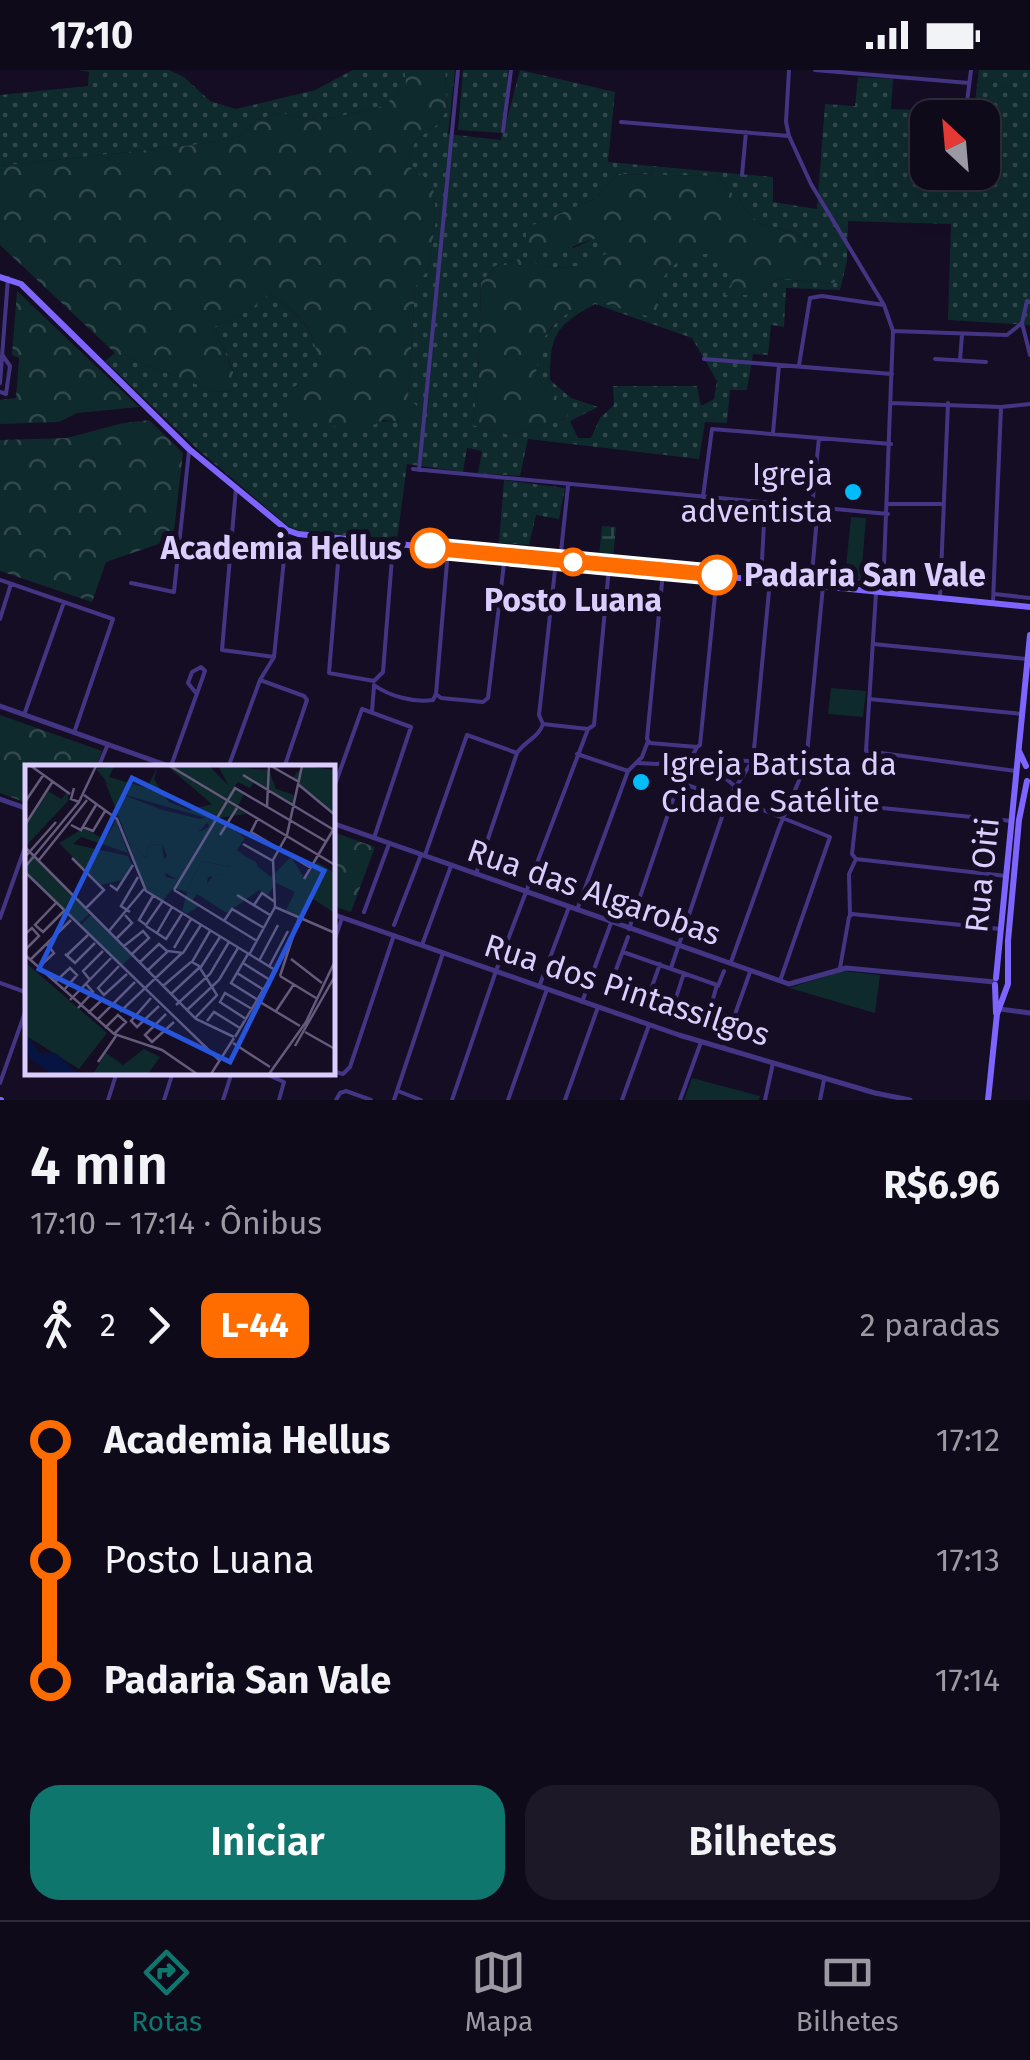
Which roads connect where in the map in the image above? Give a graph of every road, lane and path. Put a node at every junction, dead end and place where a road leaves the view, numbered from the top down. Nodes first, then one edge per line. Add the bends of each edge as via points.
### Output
1 (458, 70) edge
2 (511, 70) edge
3 (789, 70) edge
4 (814, 70) edge
5 (971, 70) edge
6 (970, 83) junction
7 (968, 100) edge
8 (621, 122) dead end
9 (503, 132) dead end
10 (746, 132) junction
11 (789, 136) junction
12 (742, 175) dead end
13 (4, 278) edge
14 (1030, 302) edge
15 (884, 305) junction
16 (1022, 322) junction
17 (893, 331) junction
18 (962, 335) junction
19 (1030, 355) edge
20 (3, 356) junction
21 (704, 359) dead end
22 (935, 359) dead end
23 (960, 361) junction
24 (986, 362) dead end
25 (778, 365) junction
26 (799, 366) junction
27 (892, 374) junction
28 (0, 383) edge
29 (0, 392) edge
30 (891, 403) junction
31 (948, 403) junction
32 (1030, 404) edge
33 (1002, 407) junction
34 (773, 433) junction
35 (819, 438) junction
36 (891, 444) junction
37 (189, 449) junction
38 (568, 486) junction
39 (236, 488) junction
40 (702, 498) junction
41 (765, 502) junction
42 (888, 504) junction
43 (944, 504) junction
44 (812, 507) junction
45 (888, 514) junction
46 (817, 517) dead end
47 (287, 530) junction
48 (340, 539) junction
49 (393, 545) junction
50 (448, 550) junction
51 (504, 556) junction
52 (558, 560) junction
53 (609, 565) junction
54 (664, 569) junction
55 (717, 575) junction
56 (765, 579) junction
57 (0, 580) edge
58 (812, 580) junction
59 (131, 582) dead end
60 (11, 584) junction
61 (829, 584) junction
62 (881, 589) junction
63 (940, 597) junction
64 (993, 598) junction
65 (1030, 598) edge
66 (64, 602) junction
67 (1030, 607) edge
68 (0, 618) edge
69 (1030, 635) edge
70 (874, 644) junction
71 (274, 657) junction
72 (1027, 659) junction
73 (260, 680) junction
74 (376, 681) junction
75 (196, 693) junction
76 (436, 694) junction
77 (869, 699) junction
78 (0, 706) edge
79 (372, 712) junction
80 (1022, 714) junction
81 (24, 715) junction
82 (544, 724) junction
83 (588, 729) junction
84 (74, 732) junction
85 (649, 742) junction
86 (108, 744) junction
87 (698, 747) junction
88 (1019, 750) junction
89 (518, 752) junction
90 (577, 754) junction
91 (695, 756) junction
92 (752, 760) junction
93 (635, 763) junction
94 (806, 764) junction
95 (99, 765) edge
96 (166, 765) edge
97 (173, 765) edge
98 (229, 765) edge
99 (285, 765) edge
100 (1029, 768) edge
101 (628, 772) junction
102 (1016, 772) junction
103 (1028, 779) edge
104 (680, 782) junction
105 (335, 785) edge
106 (736, 789) junction
107 (0, 799) edge
108 (728, 799) junction
109 (25, 808) edge
110 (783, 820) junction
111 (1012, 821) junction
112 (335, 824) edge
113 (374, 838) junction
114 (389, 844) junction
115 (25, 847) edge
116 (423, 856) junction
117 (854, 857) junction
118 (451, 866) junction
119 (476, 874) junction
120 (1006, 876) junction
121 (525, 892) junction
122 (573, 908) junction
123 (364, 912) dead end
124 (335, 915) edge
125 (850, 915) junction
126 (0, 918) edge
127 (342, 918) junction
128 (611, 923) junction
129 (394, 925) dead end
130 (1001, 929) junction
131 (628, 933) junction
132 (394, 936) junction
133 (335, 938) edge
134 (422, 945) junction
135 (679, 946) junction
136 (623, 952) junction
137 (444, 953) junction
138 (660, 964) junction
139 (730, 964) junction
140 (671, 968) junction
141 (840, 968) junction
142 (750, 970) junction
143 (496, 971) junction
144 (724, 971) dead end
145 (684, 973) junction
146 (780, 981) junction
147 (0, 982) edge
148 (996, 982) junction
149 (1007, 983) junction
150 (718, 986) junction
151 (539, 987) junction
152 (547, 990) junction
153 (25, 992) edge
154 (608, 994) dead end
155 (582, 1002) junction
156 (646, 1006) dead end
157 (598, 1007) junction
158 (25, 1012) edge
159 (998, 1012) junction
160 (1030, 1013) edge
161 (670, 1016) dead end
162 (649, 1025) junction
163 (705, 1026) dead end
164 (701, 1042) junction
165 (724, 1048) junction
166 (773, 1063) junction
167 (335, 1071) edge
168 (116, 1075) edge
169 (173, 1075) edge
170 (231, 1075) edge
171 (270, 1075) edge
172 (824, 1077) junction
173 (0, 1083) edge
174 (398, 1091) junction
175 (875, 1097) edge
176 (108, 1100) edge
177 (164, 1100) edge
178 (223, 1100) edge
179 (279, 1100) edge
180 (336, 1100) edge
181 (371, 1100) edge
182 (394, 1100) edge
183 (422, 1100) edge
184 (452, 1100) edge
185 (508, 1100) edge
186 (565, 1100) edge
187 (622, 1100) edge
188 (680, 1100) edge
189 (765, 1100) edge
190 (820, 1100) edge
191 (910, 1100) edge
192 (985, 1100) edge

1 - 38 street via 416,469
2 - 9 street
3 - 11 street
4 - 6 street
5 - 6 street
6 - 7 street
8 - 10 street
10 - 11 street
10 - 12 street
11 - 15 street
13 - 20 street
13 - 37 main road via 32,294
14 - 16 street
15 - 17 street
15 - 26 street via 810,298
16 - 18 street via 1006,336
16 - 19 street
17 - 18 street
17 - 27 street
18 - 23 street
20 - 28 street
20 - 29 street via 10,362 9,391
21 - 25 street
22 - 23 street
23 - 24 street
25 - 26 street
25 - 34 street
26 - 27 street
27 - 30 street
30 - 31 street
30 - 36 street
31 - 33 street
31 - 43 street
32 - 33 street
33 - 64 street
34 - 35 street
34 - 40 street via 709,433
35 - 36 street
35 - 44 street
36 - 42 street
37 - 39 main road
37 - 59 street via 174,592
38 - 40 street
38 - 52 street
39 - 47 main road
39 - 71 street via 222,650
40 - 41 street
41 - 44 street
41 - 56 street
42 - 43 street
42 - 45 street
43 - 63 street
44 - 45 street
45 - 62 street
46 - 58 street
47 - 48 main road
47 - 71 street
48 - 49 main road
48 - 74 street via 329,673
49 - 50 main road
49 - 74 street via 384,666
50 - 51 main road
50 - 76 street
51 - 52 main road
51 - 76 street via 490,694 483,702
52 - 53 main road
52 - 82 street via 539,715
53 - 54 main road
53 - 83 street via 596,722
54 - 55 main road
54 - 85 street
55 - 56 main road
55 - 87 street
56 - 58 main road
56 - 92 street
57 - 60 street
58 - 61 main road
58 - 61 street
60 - 66 street
60 - 68 street
61 - 62 main road
61 - 94 street
62 - 63 main road
62 - 70 street
63 - 64 main road
64 - 65 street
64 - 67 main road
66 - 81 street
66 - 84 street via 114,620
69 - 72 main road, Rua Oiti
70 - 72 street
70 - 77 street
71 - 73 street
72 - 80 main road, Rua Oiti
73 - 98 street
73 - 99 street via 307,703
74 - 76 street via 381,690 424,702
74 - 79 street
75 - 75 street via 205,671 201,666 188,682
75 - 97 street
77 - 80 street
77 - 102 street via 868,753
78 - 81 street
79 - 105 street via 362,709
79 - 113 street via 408,725 410,732
80 - 88 main road, Rua Oiti
81 - 84 street
82 - 83 street
82 - 89 street
83 - 90 street
84 - 86 street
85 - 87 street
85 - 93 street
86 - 95 street
86 - 96 street
87 - 91 street
88 - 100 main road, Rua Oiti
88 - 102 main road, Rua Oiti
89 - 116 street via 466,735
89 - 119 street
90 - 101 street
90 - 121 street
91 - 92 street
91 - 93 street
91 - 104 street
91 - 106 street
92 - 94 street
92 - 106 street
93 - 101 street
94 - 110 street
100 - 102 main road
101 - 122 street
102 - 103 main road
102 - 111 main road, Rua Oiti
103 - 149 main road, Rua Oiti
104 - 108 street
104 - 131 street
106 - 108 street
106 - 110 street
107 - 109 street
108 - 135 street
110 - 139 street
110 - 146 street via 829,836 830,842
111 - 117 street via 860,806
111 - 120 main road, Rua Oiti
112 - 113 street, Rua das Algarobas
113 - 114 street, Rua das Algarobas
114 - 116 street, Rua das Algarobas
114 - 123 street
115 - 126 street
116 - 118 street, Rua das Algarobas
116 - 129 street
117 - 120 street
117 - 125 street
118 - 119 street, Rua das Algarobas
118 - 134 street
119 - 121 street, Rua das Algarobas
120 - 130 main road, Rua Oiti
121 - 122 street, Rua das Algarobas
121 - 143 street
122 - 128 street, Rua das Algarobas
122 - 151 street
124 - 127 street, Rua dos Pintassilgos
125 - 130 street
125 - 141 street
127 - 132 street, Rua dos Pintassilgos
127 - 133 street
128 - 131 street, Rua das Algarobas
128 - 155 street
130 - 148 main road, Rua Oiti
131 - 135 street, Rua das Algarobas
131 - 136 street
132 - 134 street, Rua dos Pintassilgos
132 - 167 street via 346,1073
134 - 137 street, Rua dos Pintassilgos
135 - 139 street, Rua das Algarobas
135 - 140 street
136 - 138 street
136 - 154 street
137 - 143 street, Rua dos Pintassilgos
137 - 174 street
138 - 140 street
138 - 156 street
139 - 142 street, Rua das Algarobas
140 - 145 street
141 - 146 street via 797,984
141 - 148 street
142 - 146 street, Rua das Algarobas
142 - 165 street
143 - 151 street, Rua dos Pintassilgos
143 - 184 street
144 - 150 street
145 - 150 street
145 - 161 street
147 - 153 street
148 - 149 main road via 1002,976
148 - 159 main road, Rua Oiti
149 - 159 main road, Rua Oiti
150 - 163 street
151 - 152 street, Rua dos Pintassilgos
152 - 155 street, Rua dos Pintassilgos
152 - 185 street
155 - 157 street, Rua dos Pintassilgos
157 - 162 street, Rua dos Pintassilgos
157 - 186 street
158 - 173 street
159 - 160 street
159 - 192 main road, Rua Oiti
162 - 164 street, Rua dos Pintassilgos
162 - 187 street
164 - 165 street, Rua dos Pintassilgos
164 - 188 street
165 - 166 street, Rua dos Pintassilgos
166 - 172 street, Rua dos Pintassilgos
166 - 189 street
168 - 176 street
169 - 177 street
170 - 178 street
171 - 179 street via 284,1080
172 - 175 street, Rua dos Pintassilgos
172 - 190 street
174 - 182 street
174 - 183 street
175 - 191 street, Rua dos Pintassilgos
180 - 181 street via 346,1091

